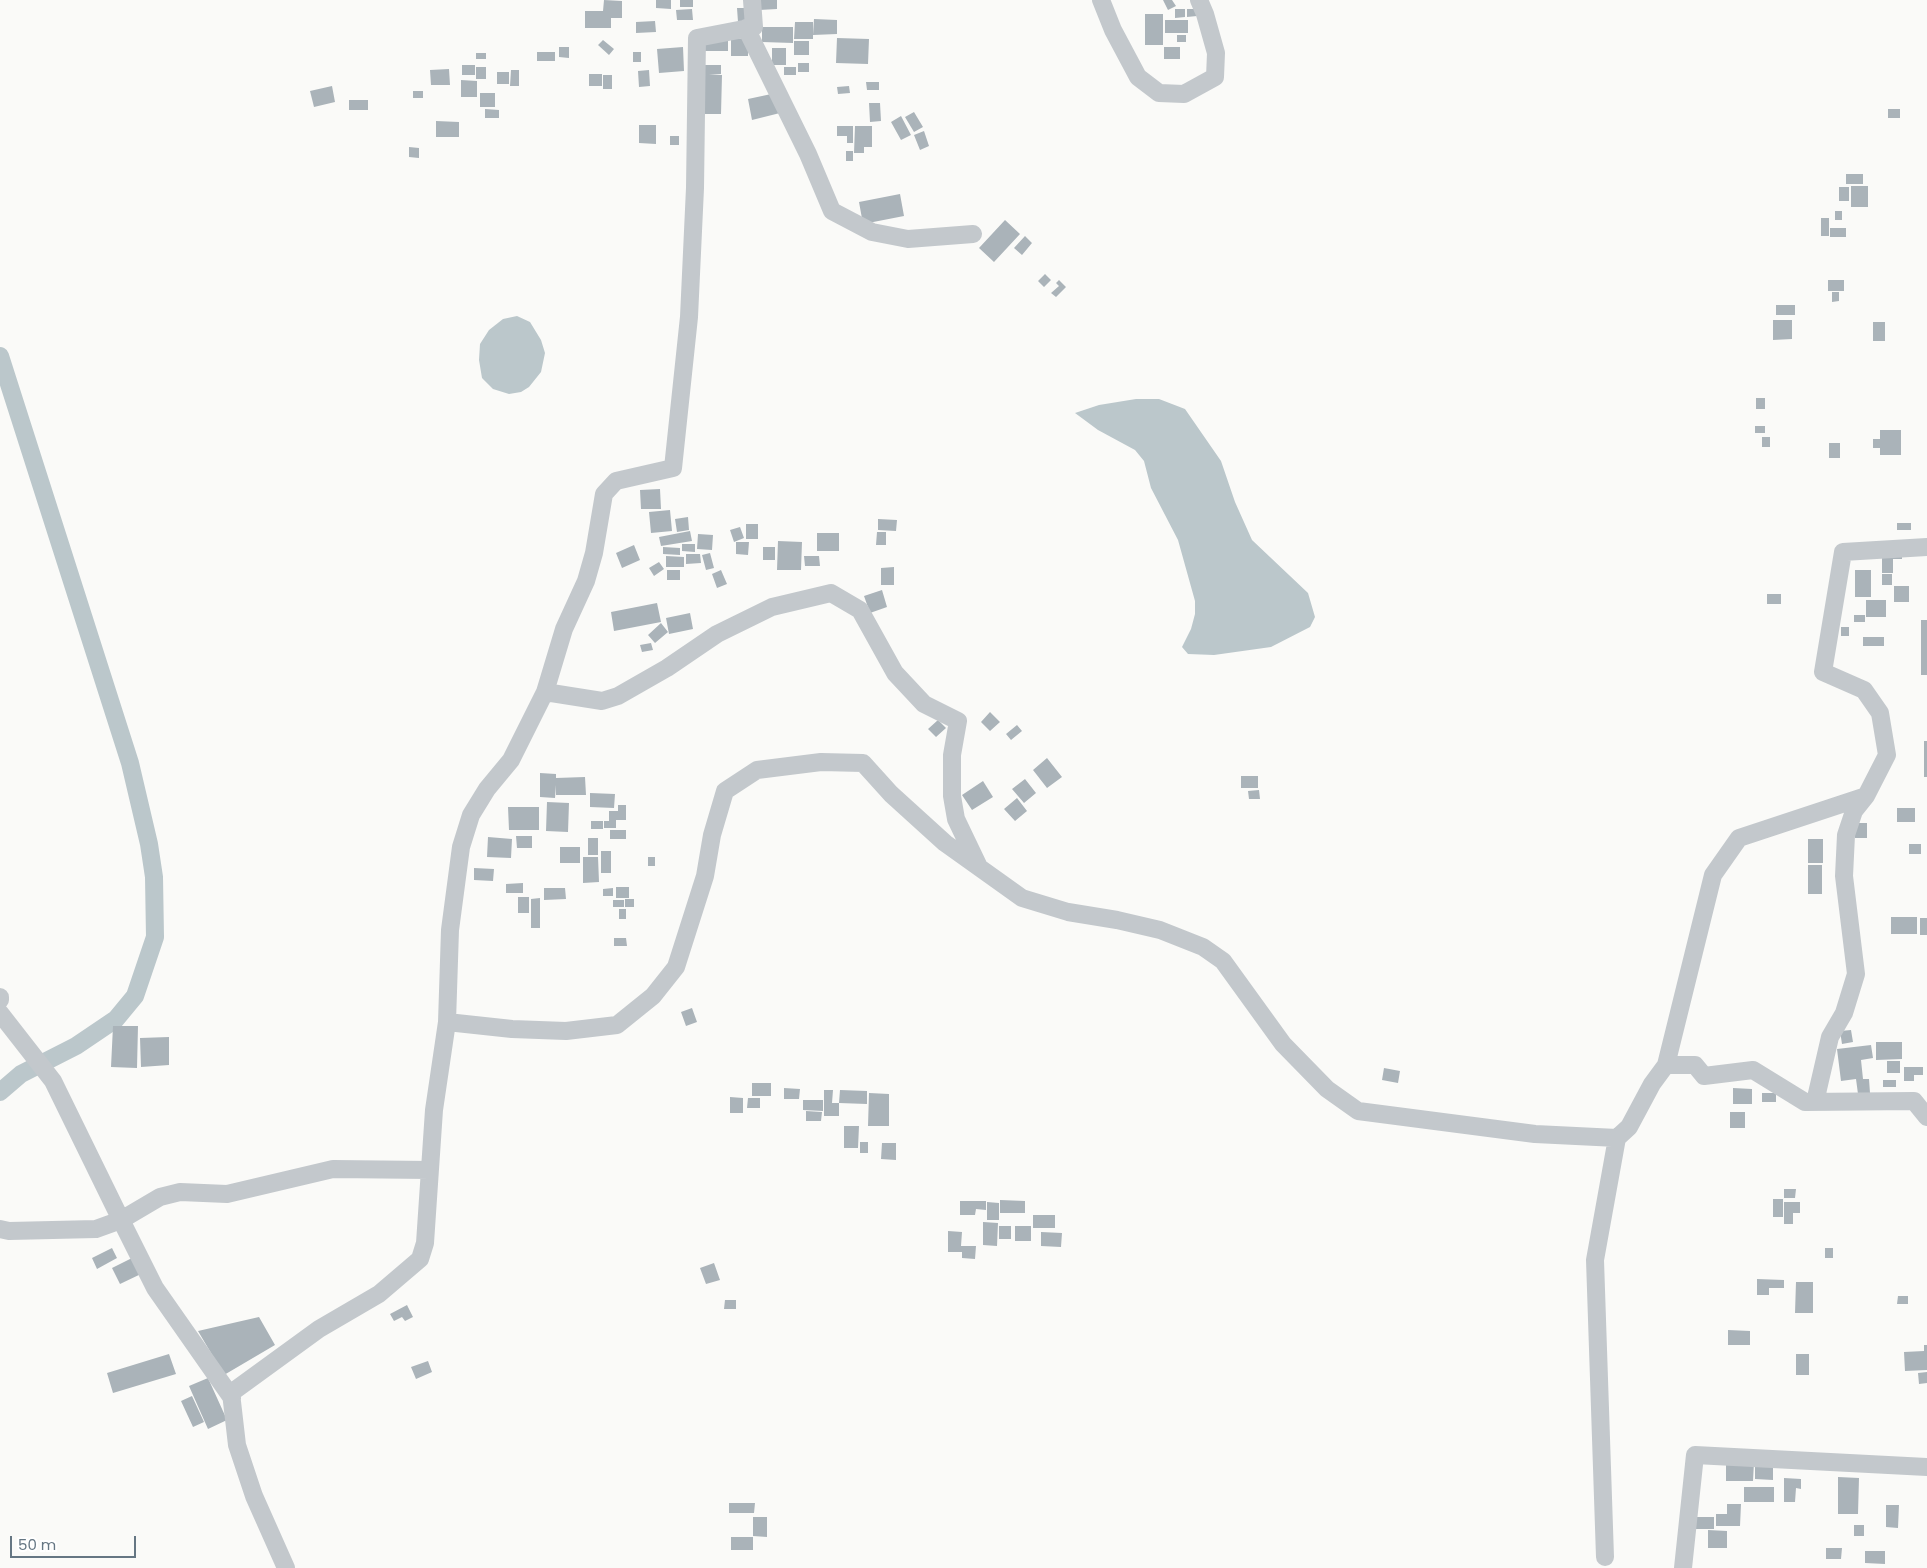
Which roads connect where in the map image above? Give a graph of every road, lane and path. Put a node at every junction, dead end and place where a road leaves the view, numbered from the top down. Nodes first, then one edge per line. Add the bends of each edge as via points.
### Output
1 (752, 0) edge
2 (1101, 0) edge
3 (1199, 0) edge
4 (746, 28) junction
5 (973, 234) dead end
6 (1927, 547) edge
7 (545, 692) junction
8 (1866, 796) junction
9 (978, 867) junction
10 (0, 1013) edge
11 (447, 1022) junction
12 (1666, 1065) junction
13 (1815, 1102) junction
14 (1927, 1116) edge
15 (1616, 1138) junction
16 (430, 1170) junction
17 (121, 1220) junction
18 (0, 1228) edge
19 (232, 1398) junction
20 (1927, 1467) edge
21 (1605, 1556) dead end
22 (286, 1568) edge
23 (1683, 1568) edge

1 - 4 street via 754,27
2 - 3 street via 1138,77 1158,93 1184,94 1215,77 1216,53
4 - 5 street via 808,154 832,211 872,232 908,239
4 - 7 street via 697,38 689,317 673,468 616,481 604,494 586,581 564,629
6 - 8 street via 1843,552 1823,672 1864,690 1880,713 1887,756
7 - 9 street via 602,701 618,696 717,634 772,607 831,594 860,610 895,673 924,704 958,721 952,756 952,796 956,819
7 - 11 street via 512,760 487,789 471,815 461,847 450,930
8 - 12 street via 1740,838 1713,875
8 - 13 street via 1854,810 1846,835 1844,876 1856,974 1844,1013 1830,1037
9 - 11 street via 945,843 891,794 863,763 821,762 757,770 725,791 712,835 705,876 676,967 654,996 617,1025 566,1031
9 - 15 street via 1022,898 1068,912 1160,930 1203,947 1223,961 1283,1044 1327,1089 1358,1111 1535,1134
10 - 17 street via 53,1081
11 - 16 street via 434,1110
12 - 13 street via 1695,1065 1704,1076 1753,1070 1805,1102
12 - 15 street via 1629,1127
13 - 14 street via 1914,1101
15 - 21 street via 1595,1260
16 - 17 street via 333,1169 228,1194 180,1192 160,1197
16 - 19 street via 425,1243 420,1260 379,1294 319,1329 231,1393
17 - 18 street via 96,1229
17 - 19 street via 155,1288
19 - 22 street via 237,1445 254,1496
20 - 23 street via 1694,1455

